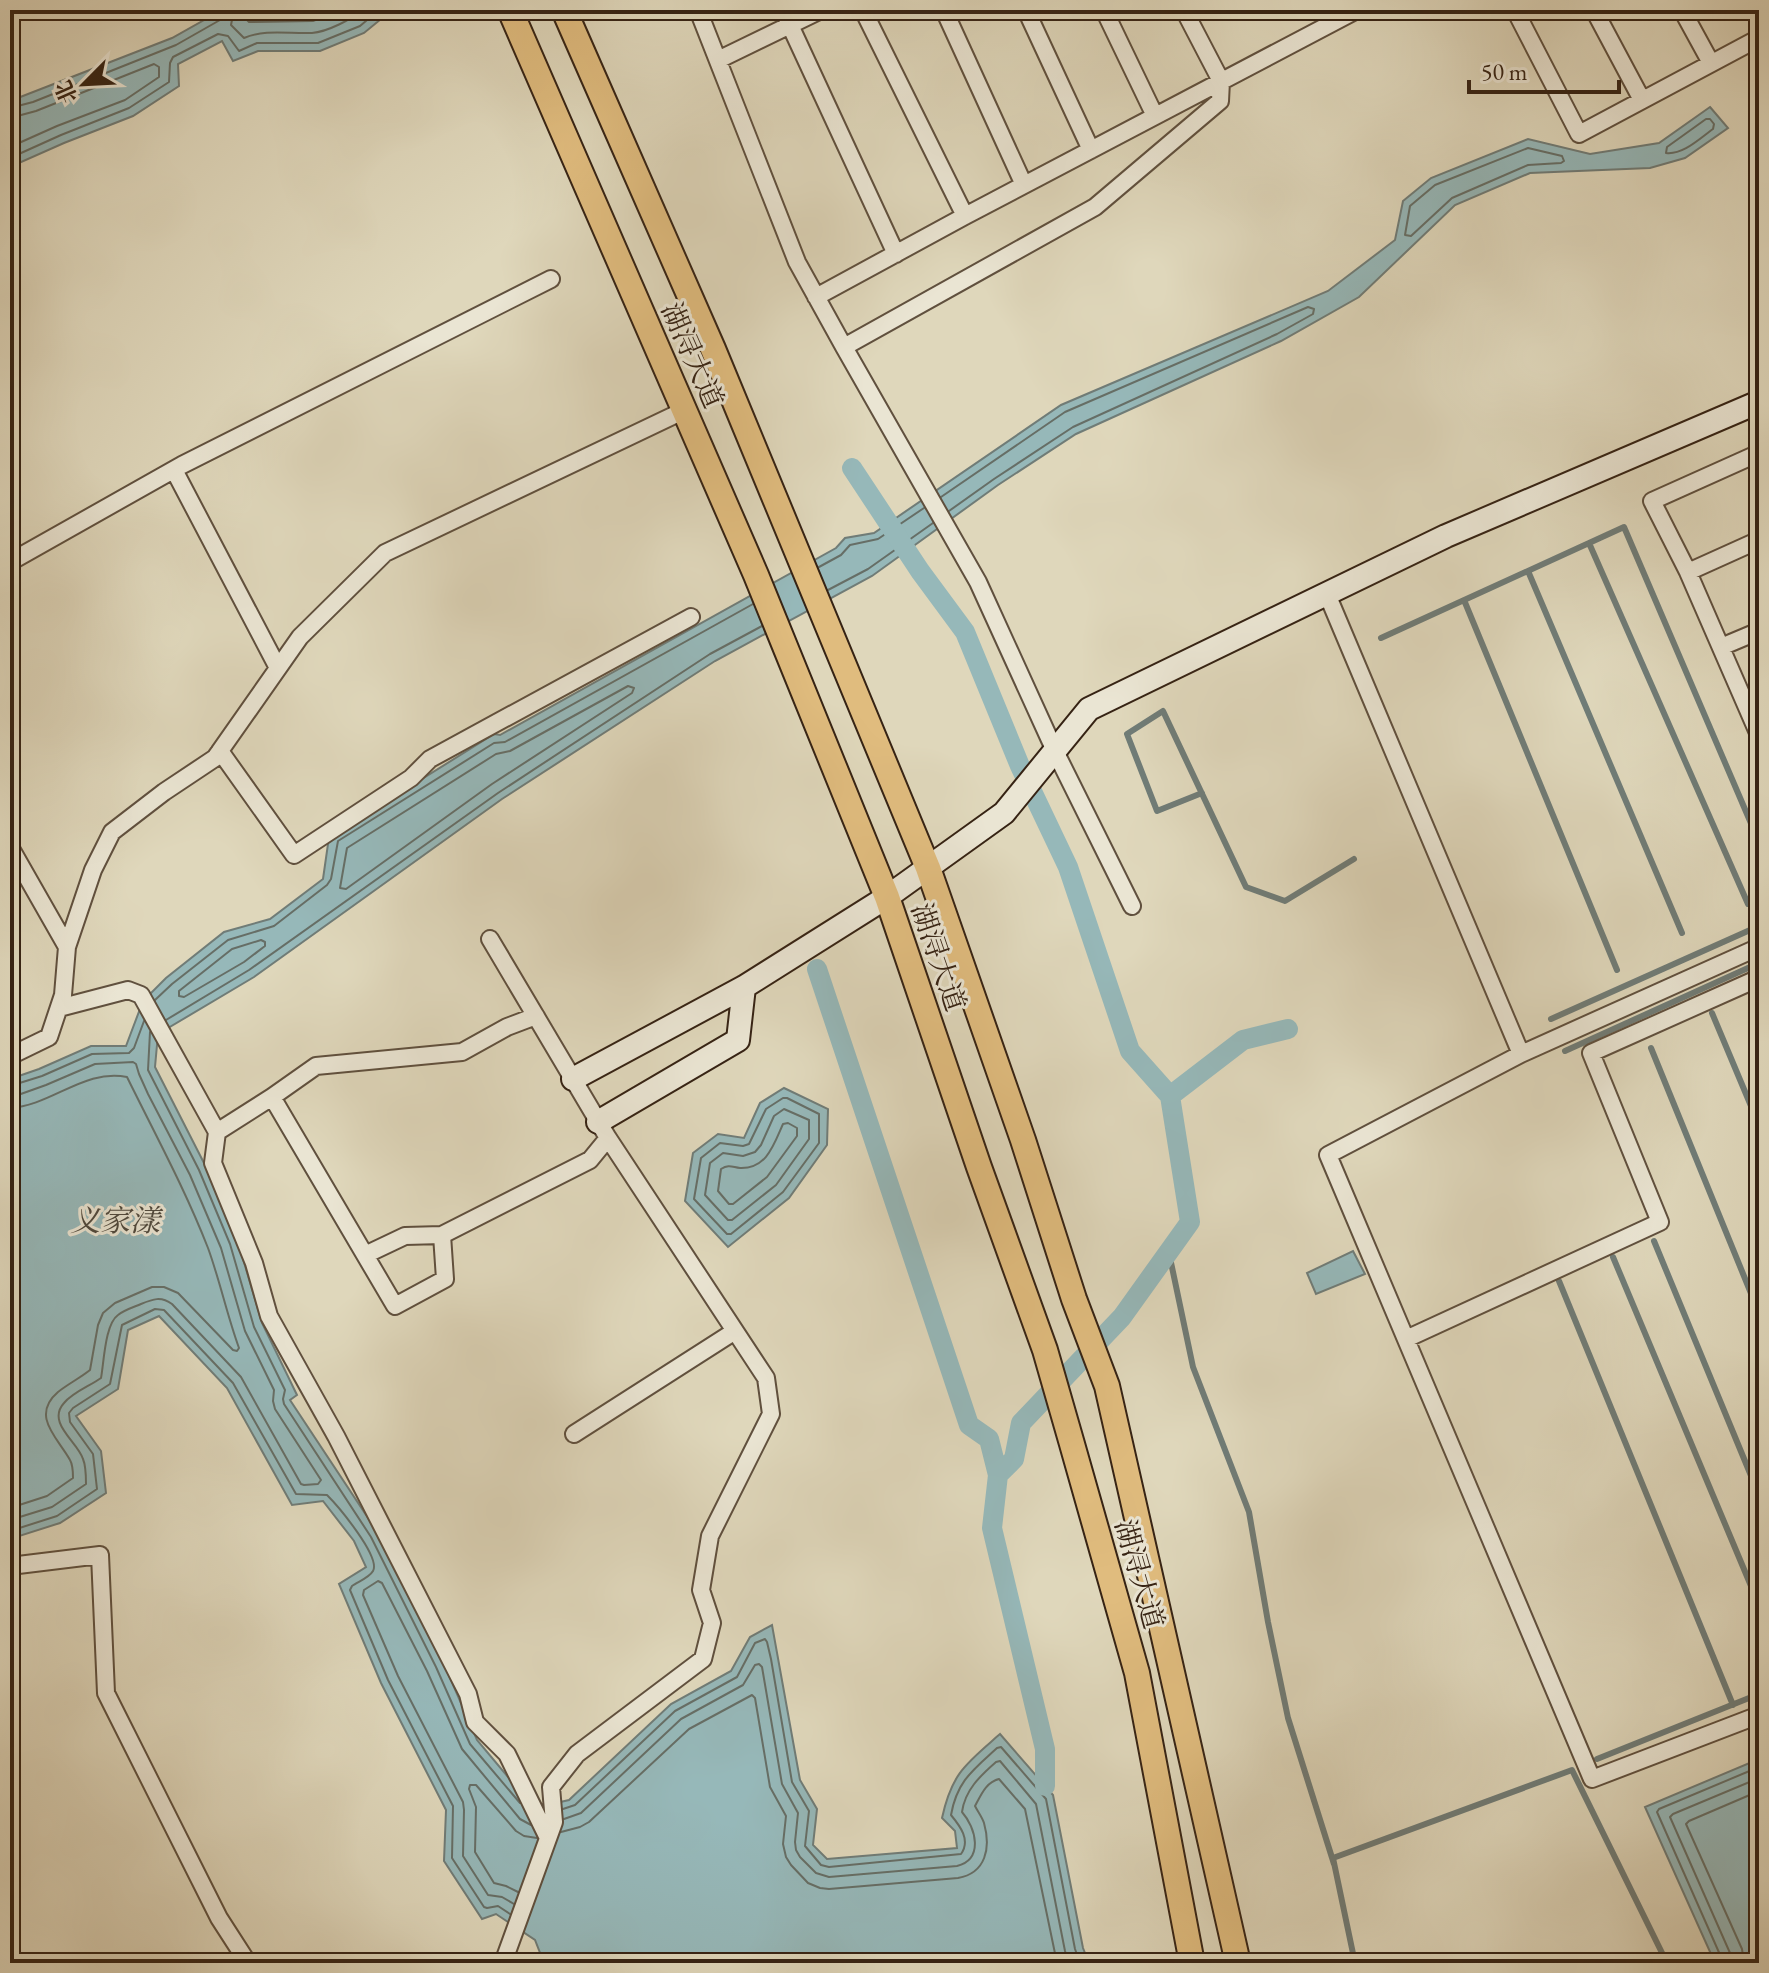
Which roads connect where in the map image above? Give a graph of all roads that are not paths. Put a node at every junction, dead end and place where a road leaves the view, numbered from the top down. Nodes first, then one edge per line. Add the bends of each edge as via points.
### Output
1 (510, 10) edge
2 (564, 10) edge
3 (698, 10) edge
4 (821, 10) edge
5 (863, 10) edge
6 (944, 10) edge
7 (1026, 10) edge
8 (1104, 10) edge
9 (1184, 10) edge
10 (1357, 10) edge
11 (1515, 10) edge
12 (1594, 10) edge
13 (1682, 10) edge
14 (786, 17) edge
15 (1759, 38) edge
16 (718, 60) junction
17 (1711, 63) junction
18 (1221, 81) junction
19 (1642, 100) junction
20 (1155, 116) junction
21 (1091, 150) junction
22 (1024, 185) junction
23 (965, 216) junction
24 (896, 254) junction
25 (551, 279) dead end
26 (816, 297) junction
27 (844, 347) junction
28 (1759, 402) edge
29 (685, 410) junction
30 (1759, 453) edge
31 (174, 470) junction
32 (1759, 540) edge
33 (10, 562) edge
34 (1688, 572) junction
35 (1327, 594) junction
36 (691, 617) dead end
37 (1759, 631) edge
38 (1721, 647) junction
39 (278, 668) junction
40 (1758, 731) edge
41 (220, 751) junction
42 (1055, 751) junction
43 (10, 847) edge
44 (928, 868) junction
45 (887, 897) junction
46 (1132, 906) dead end
47 (490, 939) dead end
48 (67, 947) junction
49 (1759, 947) edge
50 (1759, 978) edge
51 (744, 987) junction
52 (59, 1008) junction
53 (536, 1016) junction
54 (1521, 1054) junction
55 (10, 1056) edge
56 (573, 1079) junction
57 (272, 1097) junction
58 (603, 1130) junction
59 (217, 1132) junction
60 (442, 1235) junction
61 (365, 1255) junction
62 (735, 1331) junction
63 (1406, 1339) junction
64 (574, 1434) dead end
65 (10, 1566) edge
66 (1759, 1715) edge
67 (548, 1838) junction
68 (248, 1963) edge
69 (503, 1963) edge
70 (1192, 1963) edge
71 (1238, 1963) edge

1 - 29 main road, 湖浔大道
2 - 44 main road, 湖浔大道 via 713,349
3 - 16 street
4 - 14 street
5 - 23 street
6 - 22 street
7 - 21 street
8 - 20 street
9 - 18 street
10 - 18 street
11 - 19 street via 1579,134
12 - 19 street
13 - 17 street
14 - 16 street
14 - 24 street
15 - 17 street
16 - 26 street via 797,262
17 - 19 street
18 - 20 street
18 - 27 street via 1220,101 1095,207
20 - 21 street
21 - 22 street
22 - 23 street
23 - 24 street
24 - 26 street
25 - 31 street
26 - 27 street
27 - 42 street via 978,582
28 - 35 street via 1446,536
29 - 39 street via 385,553 300,637
29 - 45 main road, 湖浔大道
30 - 34 street via 1652,501
31 - 33 street
31 - 39 street
32 - 34 street
34 - 38 street
35 - 42 street via 1089,709
35 - 54 street
36 - 41 street via 430,759 411,778 294,855
37 - 38 street
38 - 40 street
39 - 41 street
41 - 48 street via 112,832
42 - 44 street via 1004,813
42 - 46 street
43 - 48 street
44 - 45 street
44 - 71 main road, 湖浔大道 via 1107,1386
45 - 51 street
45 - 70 main road, 湖浔大道 via 1045,1350 1072,1444 1137,1673
47 - 53 street
48 - 52 street
49 - 54 street
50 - 63 street via 1591,1053 1660,1222
51 - 56 street
51 - 58 street via 738,1040
52 - 55 street via 49,1037
52 - 59 street via 128,990 141,995
53 - 56 street
53 - 57 street via 462,1052 316,1066
54 - 63 street via 1328,1155
56 - 58 street
57 - 59 street
57 - 61 street
58 - 60 street via 590,1160
58 - 62 street
59 - 67 street via 213,1163 254,1263 269,1316 468,1694 475,1722 507,1754
60 - 61 street via 405,1236
60 - 61 street via 445,1279 395,1306
62 - 64 street
62 - 67 street via 766,1378 771,1414 710,1536 701,1590 712,1623 703,1659 577,1754 551,1787 554,1822
63 - 66 street via 1592,1779
65 - 68 street via 100,1555 106,1693 219,1918
67 - 69 street

